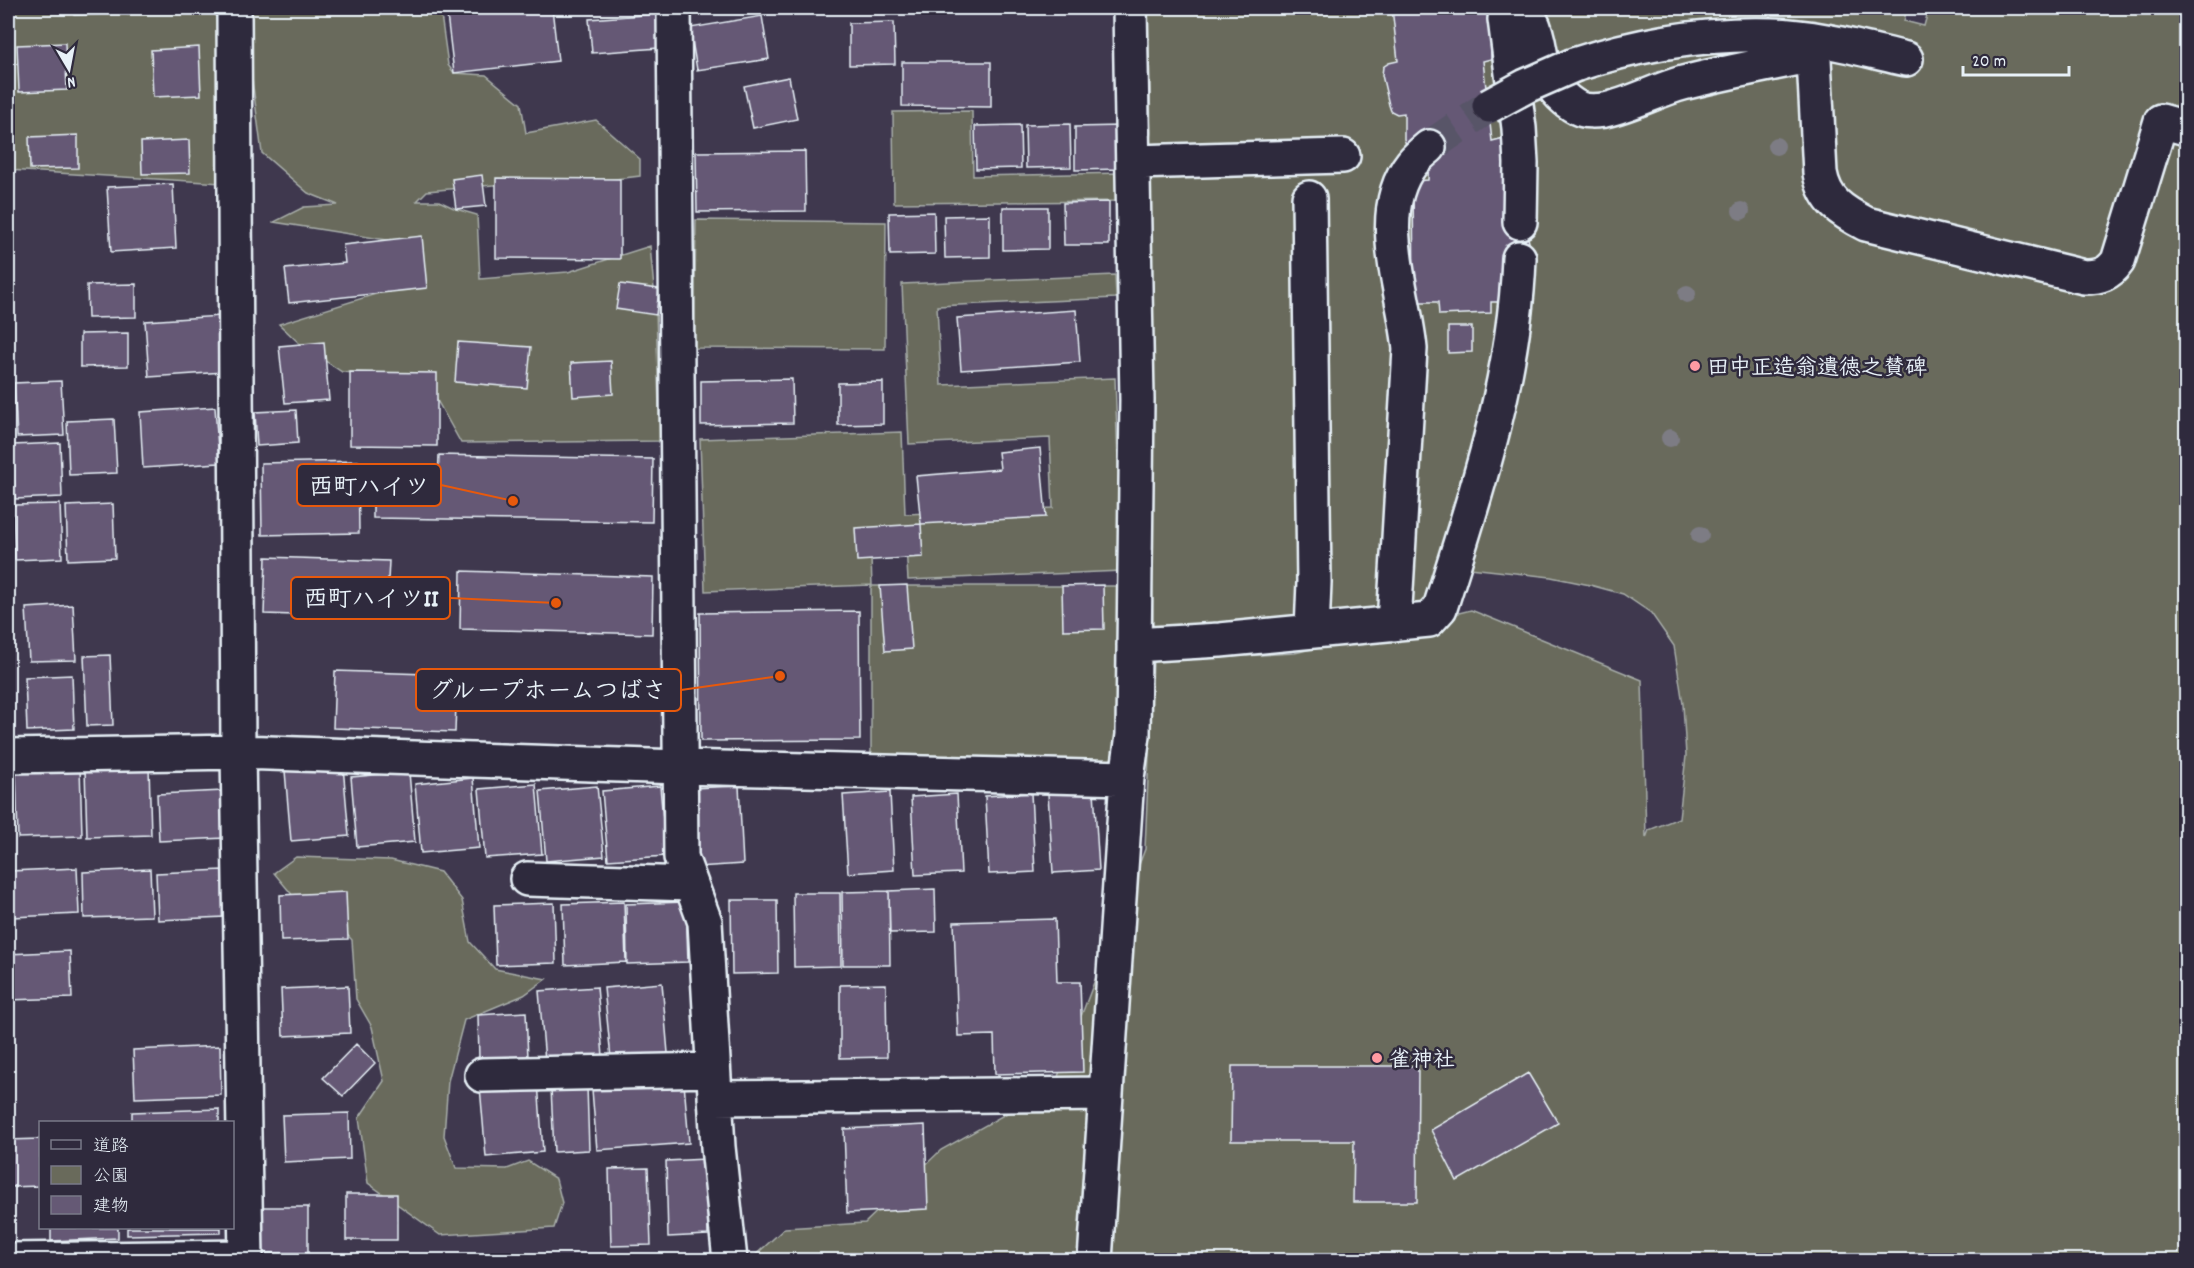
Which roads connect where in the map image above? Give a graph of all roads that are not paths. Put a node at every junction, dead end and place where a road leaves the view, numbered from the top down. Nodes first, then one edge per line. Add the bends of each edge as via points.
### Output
1 (234, 8) edge
2 (674, 8) edge
3 (1130, 8) edge
4 (1814, 47) junction
5 (1906, 59) dead end
6 (1489, 106) tunnel mouth
7 (2187, 128) edge
8 (1429, 147) tunnel mouth
9 (1343, 156) dead end
10 (1134, 162) junction
11 (1309, 198) dead end
12 (1520, 222) dead end
13 (1519, 258) dead end
14 (1394, 624) junction
15 (1312, 631) junction
16 (1134, 645) junction
17 (238, 752) junction
18 (8, 756) edge
19 (680, 767) junction
20 (1126, 778) junction
21 (527, 879) dead end
22 (691, 884) junction
23 (482, 1075) dead end
24 (714, 1084) junction
25 (1106, 1094) junction
26 (246, 1259) edge
27 (8, 1260) edge
28 (730, 1260) edge
29 (1095, 1260) edge

1 - 17 street
2 - 19 street
3 - 10 street
4 - 5 street via 1843,44
4 - 6 street, bridge via 1774,35 1699,38 1644,46 1574,65
4 - 7 street via 1818,154 1823,189 1830,199 1866,224 2084,277 2098,277 2111,271 2118,261 2161,121
4 - 12 street via 1594,111 1578,108 1552,85 1543,67 1535,25 1529,15 1513,9 1505,19 1520,140
8 - 14 street via 1411,164 1394,205 1393,249 1410,349
9 - 10 street
10 - 16 street
11 - 15 street
13 - 14 street via 1506,370 1470,513 1440,608 1429,620
14 - 15 street
15 - 16 street
16 - 20 street via 1133,735
17 - 18 street
17 - 19 street
17 - 26 street
19 - 20 street
19 - 22 street via 681,856
20 - 25 street
21 - 22 street
22 - 24 street via 705,922
23 - 24 street
24 - 25 street
24 - 28 street
25 - 29 street
26 - 27 street

